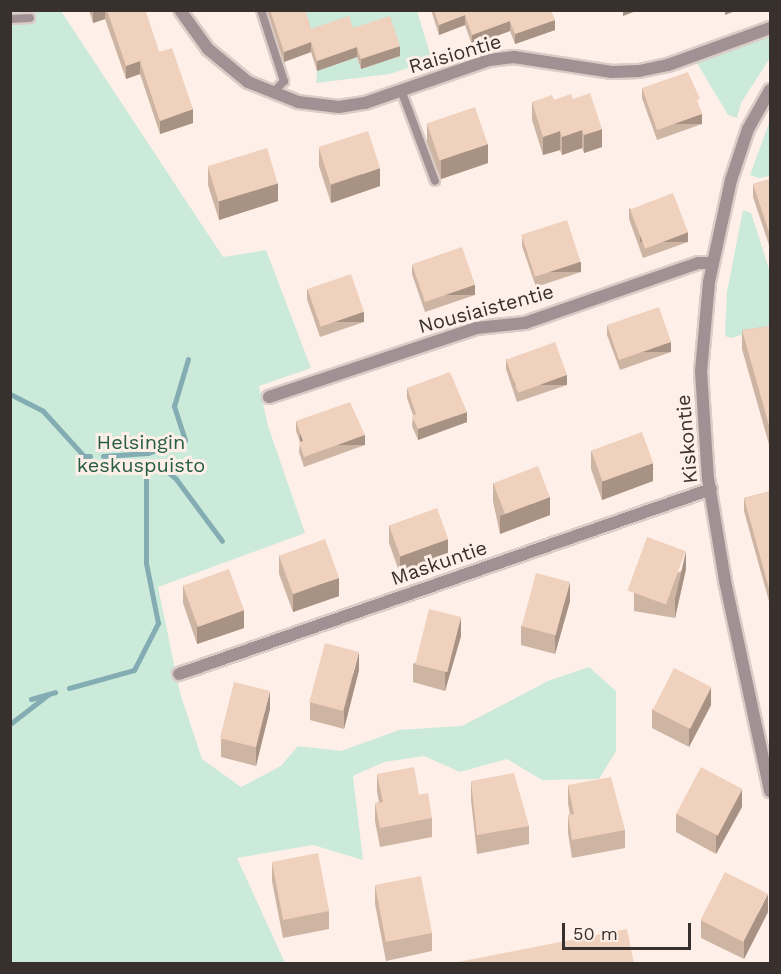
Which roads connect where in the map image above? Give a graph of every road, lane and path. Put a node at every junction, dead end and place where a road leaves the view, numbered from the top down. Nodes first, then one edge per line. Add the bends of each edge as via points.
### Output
1 (180, 10) edge
2 (261, 10) edge
3 (30, 18) dead end
4 (10, 19) edge
5 (771, 28) edge
6 (401, 90) junction
7 (771, 90) edge
8 (273, 93) junction
9 (435, 181) dead end
10 (713, 262) junction
11 (269, 397) dead end
12 (711, 489) junction
13 (179, 674) dead end
14 (771, 791) edge

1 - 8 street, Raisiontie via 228,68
2 - 8 lane via 284,81
3 - 4 lane
5 - 6 street, Raisiontie via 668,65 639,71 612,72 514,57 489,60
6 - 8 street, Raisiontie via 339,107 307,105
6 - 9 lane
7 - 10 street, Kiskontie via 748,129
10 - 11 street, Nousiaistentie via 698,263 525,323 476,328
10 - 12 street, Kiskontie via 701,371
12 - 13 street, Maskuntie
12 - 14 street, Kiskontie via 738,653

